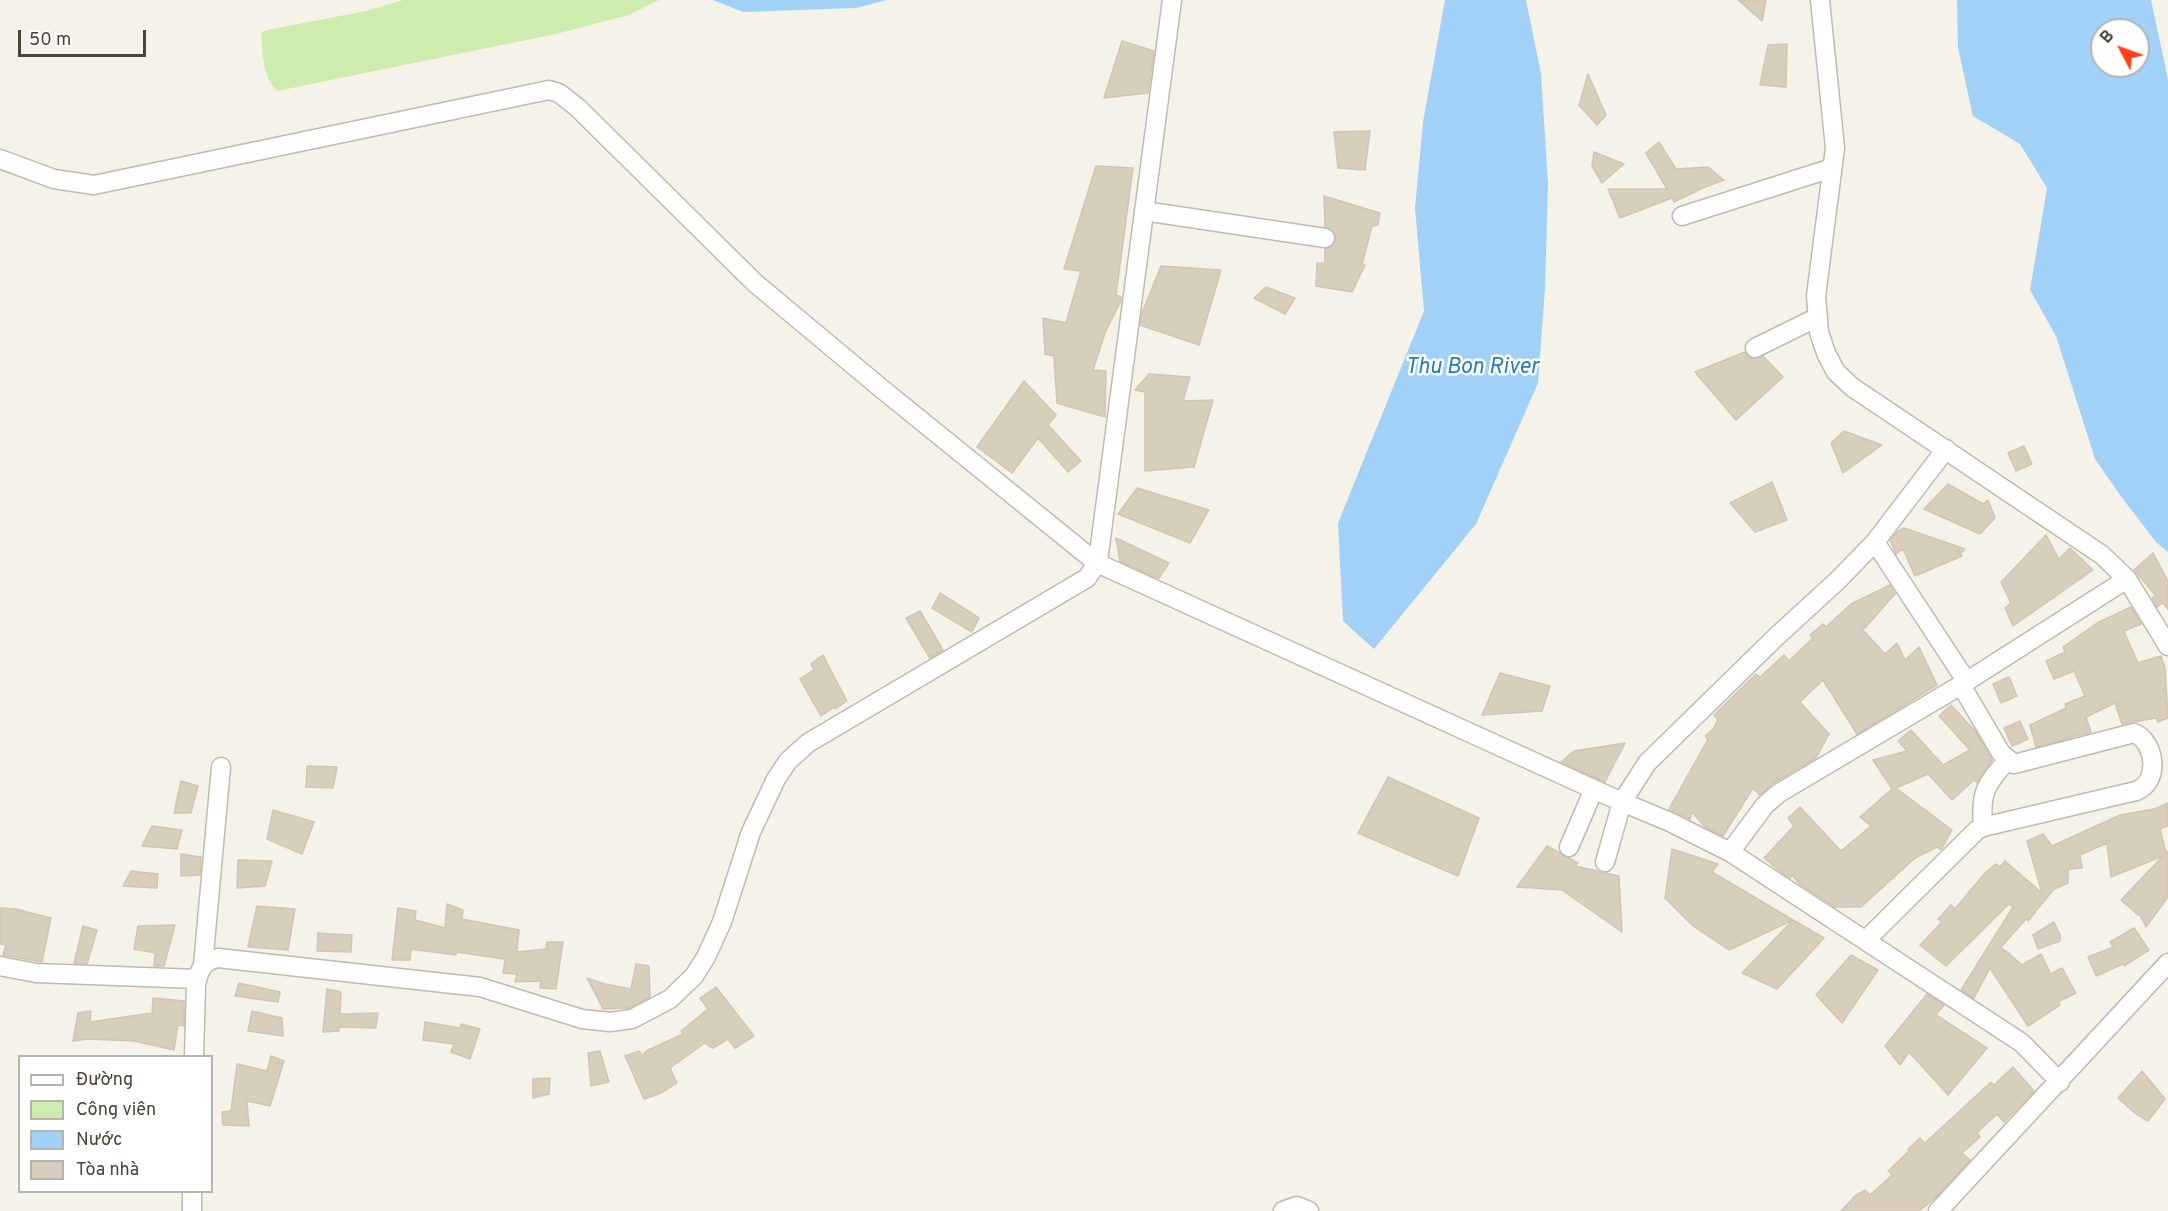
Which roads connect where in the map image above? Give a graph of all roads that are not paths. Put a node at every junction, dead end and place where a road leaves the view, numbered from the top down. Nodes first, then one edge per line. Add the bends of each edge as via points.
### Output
1 (1172, 0) edge
2 (1820, 0) edge
3 (0, 159) edge
4 (1832, 168) junction
5 (1144, 211) junction
6 (1682, 216) dead end
7 (1325, 237) dead end
8 (1818, 317) junction
9 (1755, 348) dead end
10 (1946, 449) junction
11 (1875, 542) junction
12 (1097, 563) junction
13 (2127, 579) junction
14 (2168, 646) edge
15 (1964, 684) junction
16 (2008, 760) junction
17 (221, 767) dead end
18 (1594, 789) junction
19 (1622, 802) junction
20 (1983, 826) junction
21 (1569, 847) dead end
22 (1730, 852) junction
23 (1605, 862) dead end
24 (1866, 940) junction
25 (2168, 963) edge
26 (0, 966) edge
27 (200, 972) junction
28 (194, 1055) edge
29 (2060, 1082) junction
30 (192, 1193) edge
31 (192, 1211) edge
32 (1283, 1211) edge
33 (1309, 1211) edge
34 (1938, 1211) edge

1 - 5 street
2 - 4 street via 1835,148
3 - 12 street via 54,179 94,186 549,90 559,93 755,283
4 - 6 street
4 - 8 street via 1816,296
5 - 7 street
5 - 12 street
8 - 9 street
8 - 10 street via 1819,332 1836,372 1852,387
10 - 11 street
10 - 13 street via 2102,555
11 - 15 street
11 - 19 street via 1647,763
12 - 18 street
12 - 27 street via 1083,581 808,743 788,761 751,832 722,922 706,957 694,976 670,999 632,1019 582,1019 480,987 235,959 210,960
13 - 14 street
13 - 15 street
15 - 16 street
15 - 22 street via 1779,793 1765,805
16 - 20 street via 1985,789 1981,804
16 - 20 street via 2020,764 2134,733 2148,742 2153,772 2147,785 2136,791
17 - 27 street
18 - 19 street
18 - 21 street
19 - 22 street
19 - 23 street
20 - 24 street
22 - 24 street
24 - 29 street via 2022,1043
25 - 29 street
26 - 27 street via 36,973
27 - 28 street
29 - 34 street
30 - 31 street
32 - 33 street via 1297,1206

